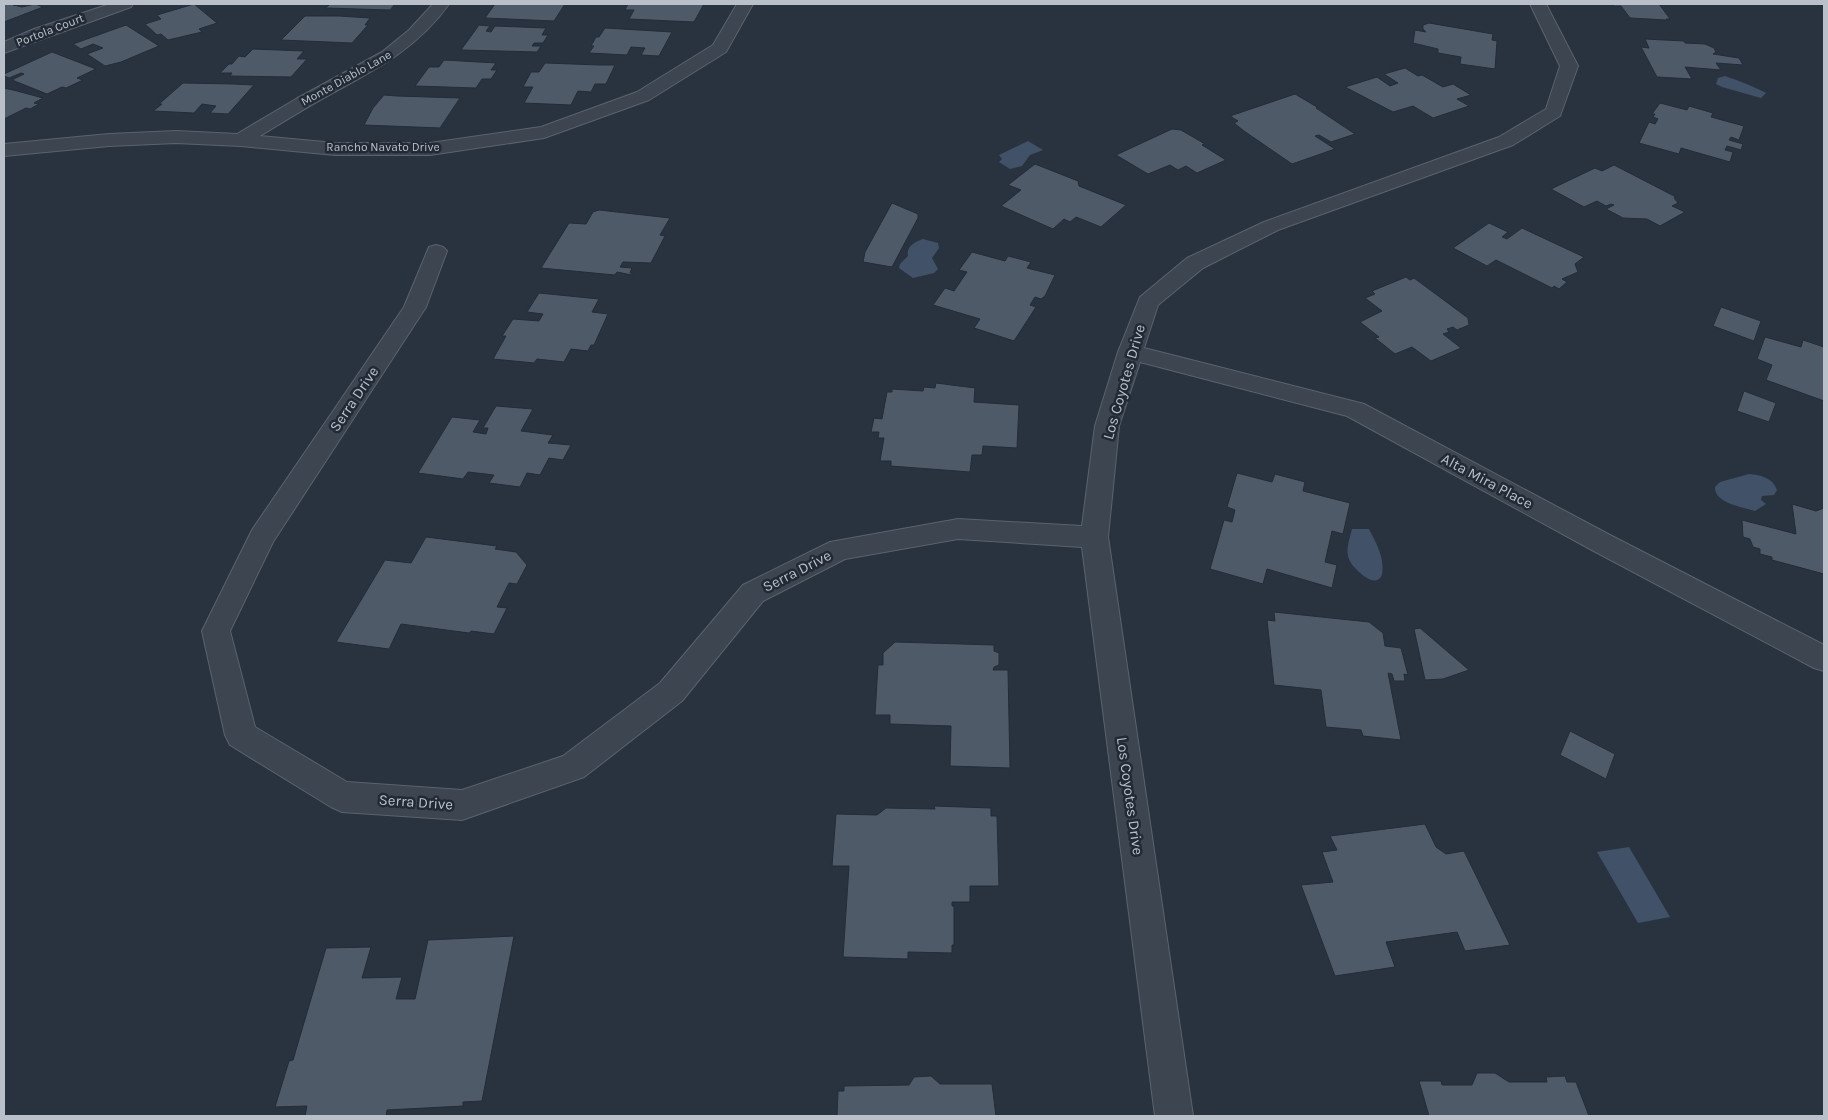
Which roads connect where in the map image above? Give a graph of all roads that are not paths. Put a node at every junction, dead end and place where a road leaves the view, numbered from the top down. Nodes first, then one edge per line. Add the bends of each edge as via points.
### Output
1 (125, 4) edge
2 (441, 4) edge
3 (745, 4) edge
4 (1538, 4) edge
5 (4, 48) edge
6 (241, 140) junction
7 (4, 150) edge
8 (436, 252) dead end
9 (1130, 352) junction
10 (1094, 537) junction
11 (1824, 660) edge
12 (1174, 1116) edge

1 - 5 street, Portola Court
2 - 6 street, Monte Diablo Lane via 424,26 400,48
3 - 6 street, Rancho Navato Drive via 720,48 713,53 643,96 544,132 430,149 335,149
4 - 9 street, Los Coyotes Drive via 1570,66 1554,112 1506,141 1271,226 1195,263 1148,302
6 - 7 street, Rancho Navato Drive via 176,137
8 - 10 street, Serra Drive via 415,307 262,536 216,631 241,735 342,797 462,805 573,767 671,692 753,593 840,549 958,528
9 - 10 street, Los Coyotes Drive via 1108,426
9 - 11 street, Alta Mira Place via 1355,410
10 - 12 street, Los Coyotes Drive

